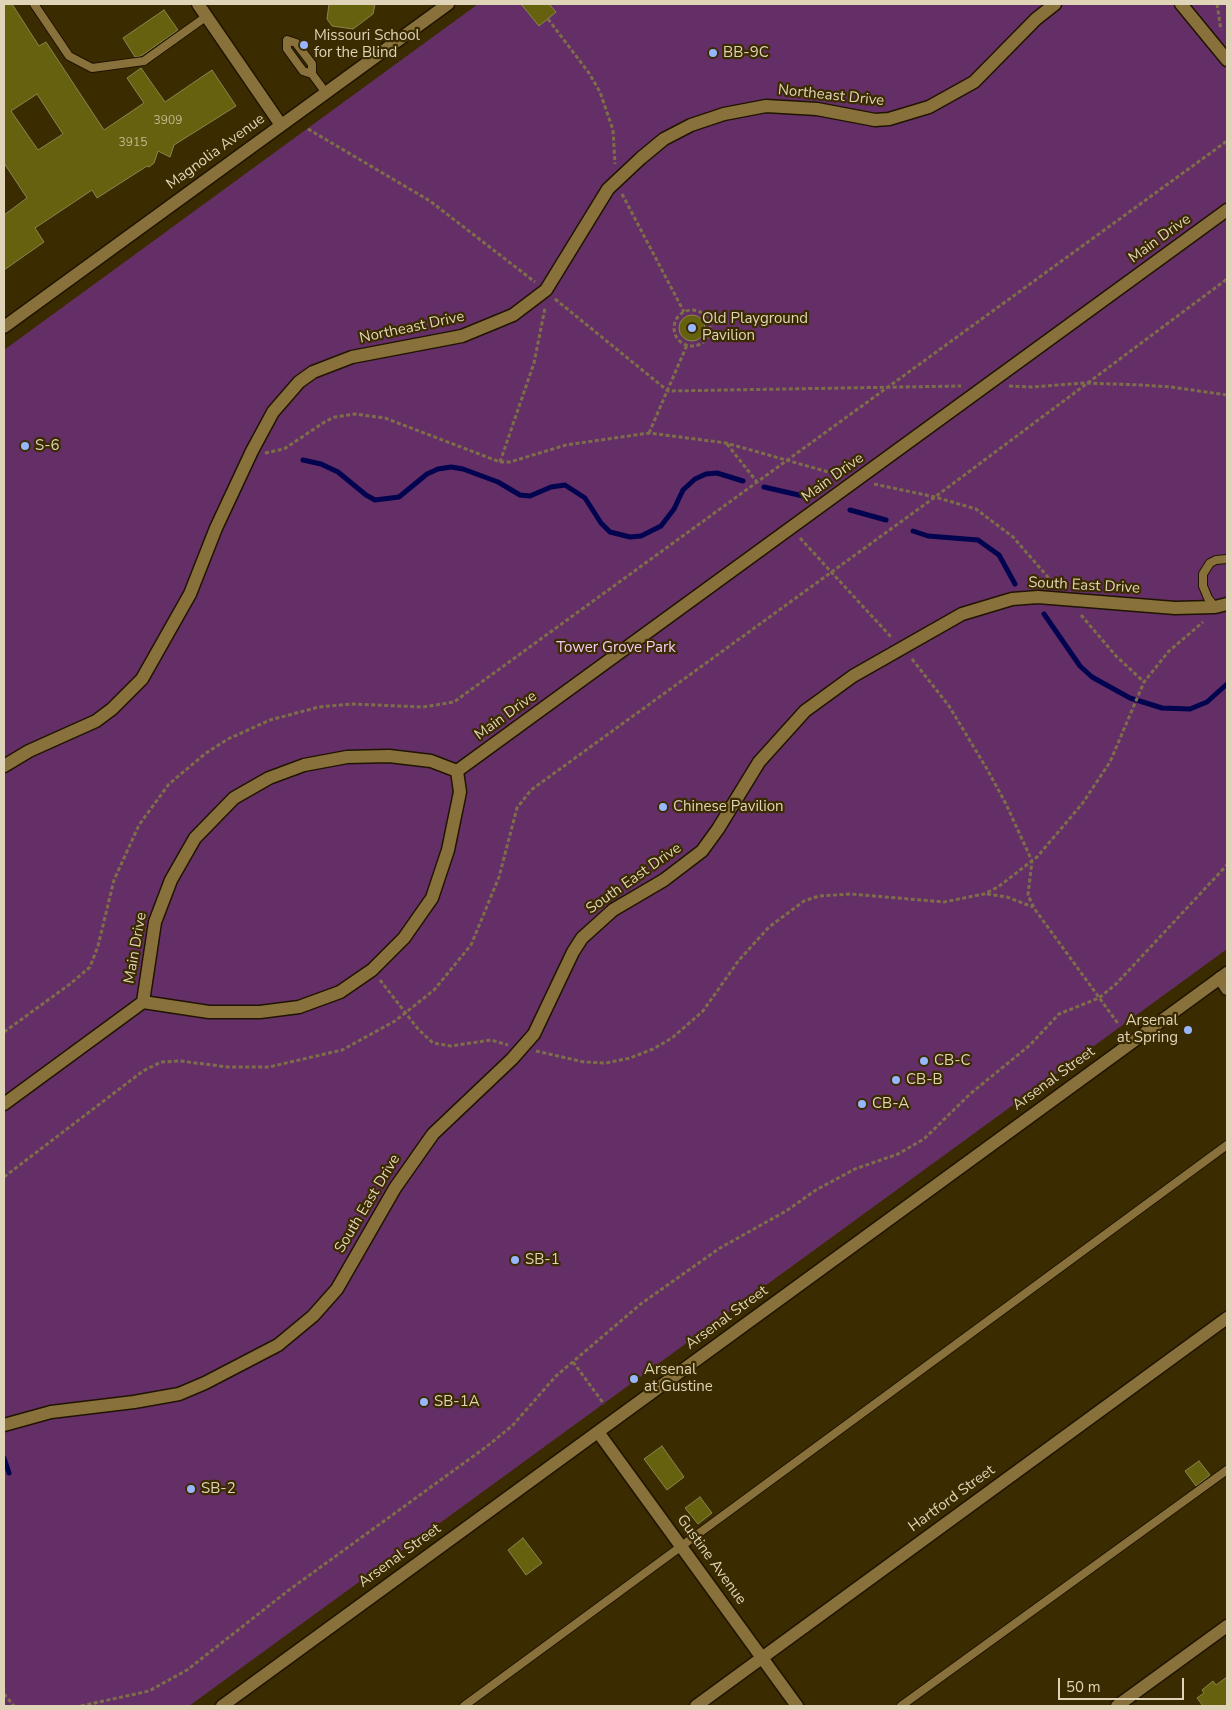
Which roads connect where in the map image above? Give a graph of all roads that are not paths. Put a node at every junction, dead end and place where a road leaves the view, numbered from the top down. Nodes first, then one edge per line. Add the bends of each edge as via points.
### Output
1 (34, 4) edge
2 (198, 4) edge
3 (448, 4) edge
4 (1055, 4) edge
5 (1181, 4) edge
6 (207, 16) junction
7 (1227, 60) edge
8 (312, 74) dead end
9 (326, 93) junction
10 (281, 125) junction
11 (1227, 210) edge
12 (4, 327) edge
13 (1227, 559) edge
14 (1221, 606) edge
15 (4, 766) edge
16 (457, 771) junction
17 (1223, 975) edge
18 (1227, 989) edge
19 (143, 1002) junction
20 (4, 1104) edge
21 (1227, 1145) edge
22 (1227, 1318) edge
23 (4, 1425) edge
24 (598, 1432) junction
25 (1227, 1470) edge
26 (682, 1547) junction
27 (1227, 1626) edge
28 (762, 1658) junction
29 (222, 1706) edge
30 (464, 1706) edge
31 (696, 1706) edge
32 (797, 1706) edge
33 (900, 1706) edge
34 (1117, 1706) edge

1 - 6 lane via 69,56 92,68 144,61
2 - 6 street
3 - 9 street, Magnolia Avenue
4 - 15 street, Northeast Drive via 974,82 929,107 875,120 817,109 766,106 724,114 691,125 664,139 608,189 546,290 513,315 462,336 352,357 313,372 284,396 273,412 216,528 190,594 142,679 96,721
5 - 7 street
6 - 10 street
8 - 9 lane
9 - 10 street, Magnolia Avenue
10 - 12 street, Magnolia Avenue
11 - 16 street, Main Drive
13 - 14 lane via 1210,563 1203,574 1208,598
14 - 23 street, South East Drive via 1159,607 1038,597 989,605 962,614 853,676 805,711 759,762 702,850 664,880 613,910 582,938 541,1022 521,1048 433,1134 394,1188 337,1289 313,1316 278,1345 179,1394 51,1412
16 - 19 street, Main Drive via 430,761 388,756 347,757 304,765 269,778 234,798 195,838 171,880 155,922
16 - 19 street, Main Drive via 460,792 448,850 432,898 404,938 372,970 340,992 299,1007 280,1010 209,1012
17 - 18 street
17 - 24 street, Arsenal Street
19 - 20 street, Main Drive
21 - 26 lane
22 - 28 street, Hartford Street
24 - 26 street, Gustine Avenue
24 - 29 street, Arsenal Street
25 - 33 lane
26 - 28 street, Gustine Avenue
26 - 30 lane
27 - 34 street
28 - 31 street, Hartford Street
28 - 32 street, Gustine Avenue

